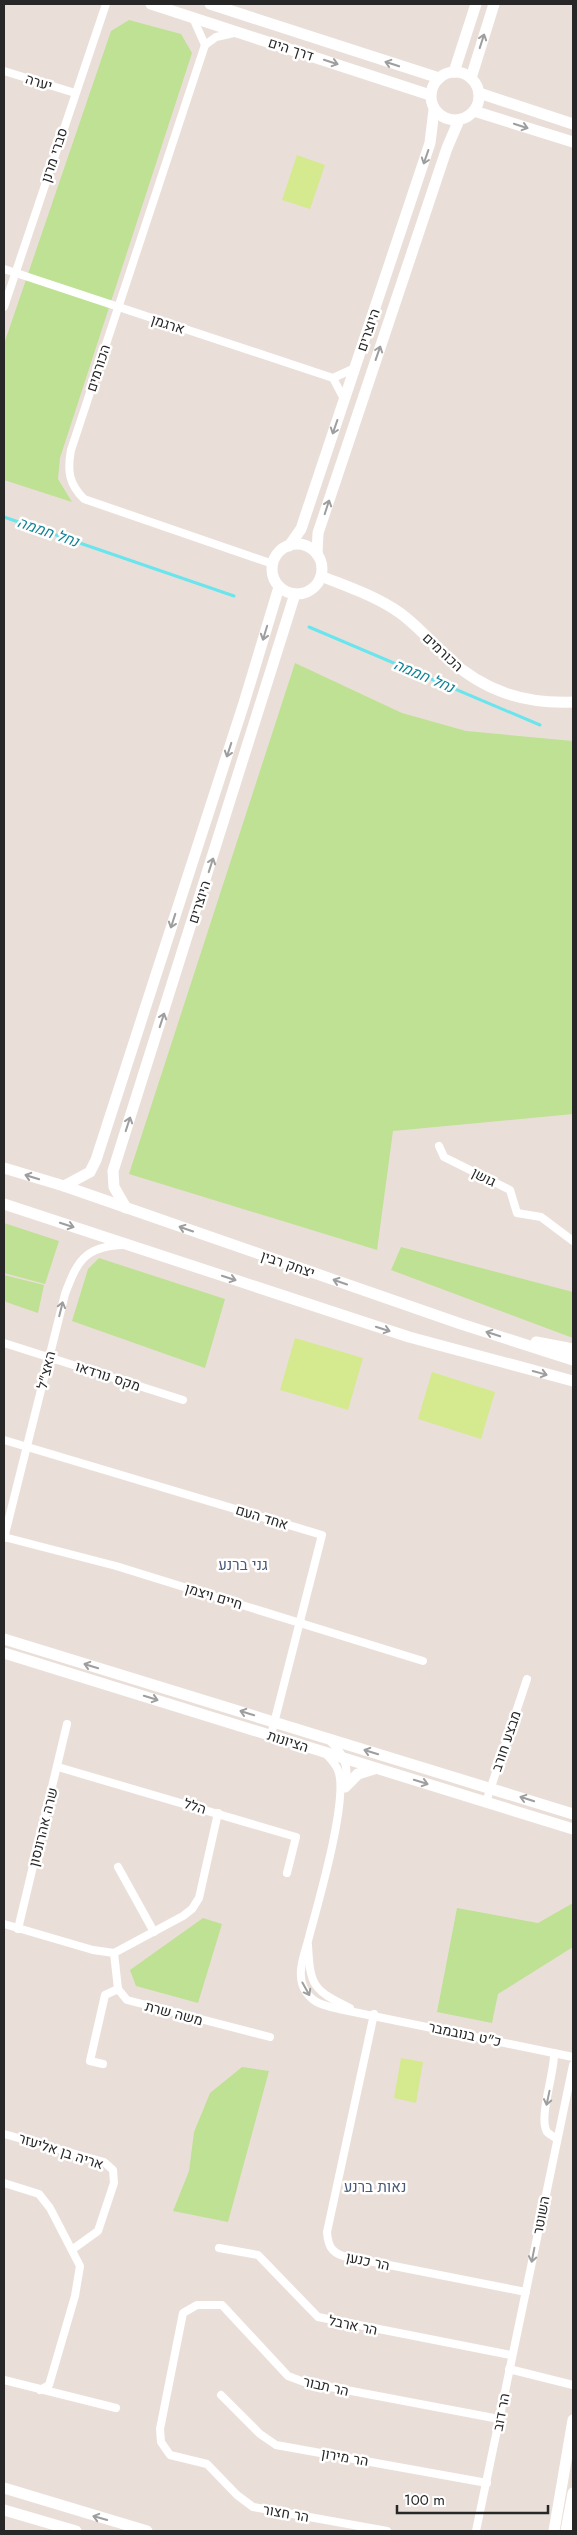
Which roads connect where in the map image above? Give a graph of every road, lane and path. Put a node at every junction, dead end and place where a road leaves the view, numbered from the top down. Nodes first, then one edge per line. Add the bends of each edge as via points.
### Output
1 (106, 4) edge
2 (151, 4) edge
3 (214, 4) edge
4 (476, 4) edge
5 (494, 4) edge
6 (192, 17) junction
7 (238, 32) junction
8 (205, 45) junction
9 (4, 71) edge
10 (454, 72) junction
11 (439, 78) junction
12 (471, 78) junction
13 (479, 92) junction
14 (75, 93) junction
15 (430, 95) junction
16 (434, 110) junction
17 (474, 111) junction
18 (459, 120) junction
19 (573, 124) edge
20 (573, 142) edge
21 (4, 270) edge
22 (15, 273) junction
23 (4, 307) edge
24 (117, 308) junction
25 (355, 368) junction
26 (333, 378) junction
27 (344, 400) junction
28 (289, 546) junction
29 (316, 554) junction
30 (272, 564) junction
31 (321, 576) junction
32 (279, 587) junction
33 (296, 594) junction
34 (573, 702) edge
35 (439, 1146) dead end
36 (4, 1168) edge
37 (64, 1186) junction
38 (4, 1204) edge
39 (126, 1208) junction
40 (573, 1242) edge
41 (133, 1246) junction
42 (519, 1342) junction
43 (4, 1343) edge
44 (573, 1349) edge
45 (49, 1356) junction
46 (573, 1360) edge
47 (573, 1382) edge
48 (183, 1400) dead end
49 (4, 1440) edge
50 (26, 1447) junction
51 (4, 1537) edge
52 (301, 1622) junction
53 (4, 1639) edge
54 (4, 1653) edge
55 (423, 1661) dead end
56 (527, 1679) dead end
57 (275, 1721) junction
58 (68, 1724) dead end
59 (271, 1735) junction
60 (327, 1738) junction
61 (326, 1753) junction
62 (344, 1759) junction
63 (58, 1767) junction
64 (374, 1769) junction
65 (345, 1787) junction
66 (490, 1788) junction
67 (486, 1802) junction
68 (339, 1803) junction
69 (218, 1813) junction
70 (573, 1814) edge
71 (573, 1829) edge
72 (118, 1867) dead end
73 (287, 1873) dead end
74 (4, 1924) edge
75 (18, 1929) junction
76 (154, 1932) junction
77 (308, 1943) junction
78 (114, 1953) junction
79 (118, 1989) junction
80 (356, 2011) junction
81 (374, 2014) junction
82 (270, 2038) dead end
83 (554, 2053) junction
84 (573, 2057) edge
85 (103, 2064) dead end
86 (573, 2065) edge
87 (4, 2134) edge
88 (557, 2138) junction
89 (4, 2183) edge
90 (219, 2248) dead end
91 (72, 2249) junction
92 (526, 2292) junction
93 (183, 2313) joint
94 (511, 2355) junction
95 (509, 2369) junction
96 (4, 2380) edge
97 (573, 2385) edge
98 (40, 2390) junction
99 (221, 2395) dead end
100 (116, 2408) dead end
101 (499, 2419) junction
102 (573, 2420) edge
103 (487, 2483) junction
104 (4, 2488) edge
105 (573, 2493) edge
106 (4, 2510) edge
107 (76, 2531) edge
108 (147, 2531) edge
109 (387, 2531) edge
110 (476, 2531) edge
111 (554, 2531) edge
112 (566, 2531) edge

1 - 14 street, סברי מרנן
2 - 6 street, דרך הים
11 -> 3 street, דרך הים
4 - 10 street
12 -> 5 street
6 - 7 street, דרך הים
6 - 8 street
7 - 8 street via 216,37
7 -> 15 street, דרך הים
8 - 24 street, הכורמים
9 - 14 street, יערה
10 - 11 street
10 - 12 street
11 - 15 street
12 - 13 street
13 - 17 street
13 - 19 street
14 - 22 street, סברי מרנן
15 - 16 street
16 - 18 street via 444,118
16 -> 25 street, היוצרים via 430,143
17 - 18 street
17 -> 20 street
29 -> 18 street, היוצרים via 318,533
21 - 22 street, ארגמן
22 - 23 street, סברי מרנן
22 - 24 street, ארגמן
24 - 26 street, ארגמן
24 - 30 street, הכורמים via 71,450 69,477 76,490 84,499 98,505
25 - 26 street
25 - 27 street, היוצרים
26 - 27 street
27 -> 28 street, היוצרים via 301,529
28 - 29 street via 306,546
28 - 30 street via 278,553
29 - 31 street
30 - 32 street via 273,576
31 - 33 street via 314,587
31 - 34 street, הכורמים via 373,597 401,614 469,676 489,688 530,701
32 - 33 street
32 -> 37 street, היוצרים via 96,1160 90,1172
39 -> 33 street, היוצרים via 112,1177
35 - 40 street, גושן via 444,1157 510,1190 517,1213 541,1217
37 -> 36 street, יצחק רבין
37 - 39 street, יצחק רבין
38 -> 41 street
42 -> 39 street, יצחק רבין
45 -> 41 street, האצ"ל via 65,1294 82,1258 100,1248
41 -> 47 street via 410,1337
42 - 44 street
42 - 46 street, יצחק רבין
43 - 45 street, מקס נורדאו
45 - 48 street, מקס נורדאו
45 - 50 street, האצ"ל
49 - 50 street, אחד העם
50 - 51 street, האצ"ל
50 - 52 street, אחד העם via 322,1535
51 - 52 street, חיים ויצמן via 116,1566
52 - 55 street, חיים ויצמן
52 - 57 street, אחד העם
57 -> 53 street, הציונות
54 -> 59 street, הציונות
56 - 66 street, מבצע חורב
57 - 59 street, אחד העם
57 - 60 street, הציונות
58 - 63 street, שרה אהרונסון
59 - 61 street, הציונות
60 - 62 street
66 -> 60 street, הציונות
61 - 62 street, הציונות
61 - 68 street, כ"ט בנובמבר via 339,1771
62 - 64 street, הציונות
62 - 65 street, כ"ט בנובמבר via 348,1770
63 - 69 street, הלל
63 - 75 street, שרה אהרונסון
64 - 65 street via 358,1774
64 -> 67 street, הציונות
65 - 68 street, כ"ט בנובמבר
66 - 67 street, מבצע חורב
70 -> 66 street, הציונות
67 - 71 street, הציונות
68 - 77 street, כ"ט בנובמבר
69 - 73 street, הלל via 296,1837
69 - 76 street via 199,1898 183,1916
72 - 76 street
74 - 75 street
75 - 78 street
76 - 78 street
77 - 80 street, כ"ט בנובמבר via 309,1974 315,1986 333,2000
77 -> 80 street, כ"ט בנובמבר via 301,1974 306,1992 314,2001 324,2005
78 - 79 street
79 - 82 street, משה שרת via 127,2000
79 - 85 street via 105,1995 90,2061
80 - 81 street, כ"ט בנובמבר
81 - 83 street, כ"ט בנובמבר
81 - 92 street, הר כנען via 327,2232 330,2247 343,2256
83 - 84 street, כ"ט בנובמבר
83 -> 88 street via 555,2067 544,2120 547,2132
86 - 88 street, השוטר
87 - 91 street, אריה בן אליעזר via 104,2162 113,2170 114,2183 98,2231
88 -> 92 street, השוטר
89 - 91 street via 39,2194
90 - 94 street, הר ארבל via 258,2255 318,2317
91 - 98 street via 80,2266 80,2278 49,2385
92 - 94 street, הר דוב
93 - 101 street, הר תבור via 196,2305 222,2305 288,2376 304,2382
93 - 109 street, הר חצור via 160,2429 162,2442 170,2455 208,2464 253,2507
94 - 95 street, הר דוב
95 - 97 street
95 - 101 street, הר דוב
96 - 98 street
98 - 100 street
99 - 103 street, הר מירון via 260,2434 276,2445
101 - 103 street, הר דוב
102 - 111 street
103 - 110 street, הר דוב
108 -> 104 street
105 - 112 street
106 - 107 street

